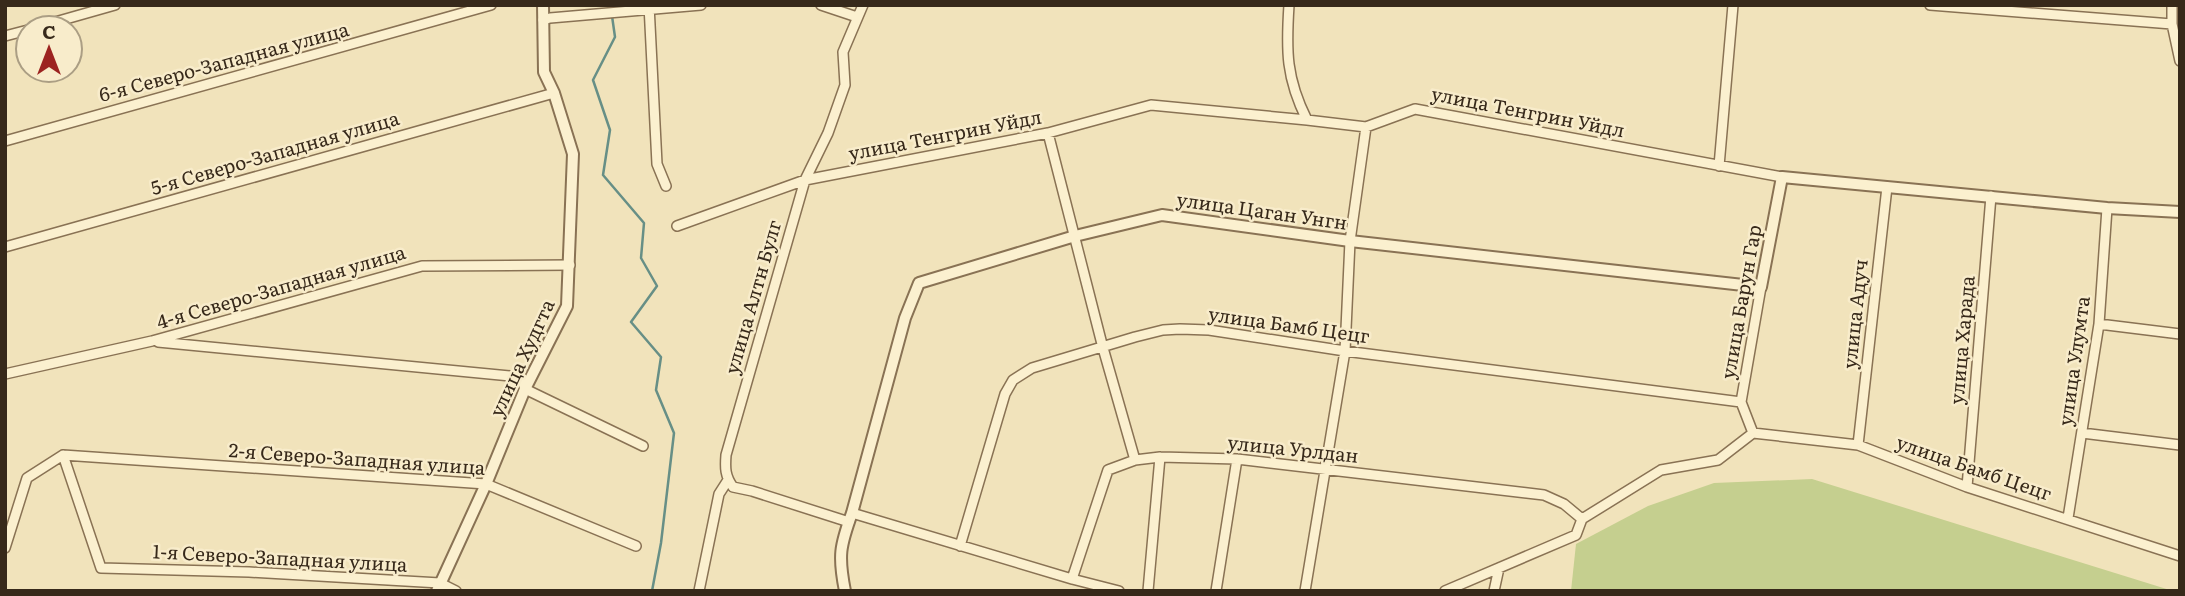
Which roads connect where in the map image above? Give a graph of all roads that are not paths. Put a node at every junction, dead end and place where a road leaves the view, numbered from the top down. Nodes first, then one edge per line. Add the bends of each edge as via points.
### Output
1 (115, 5) edge
2 (491, 5) edge
3 (543, 5) edge
4 (701, 5) edge
5 (821, 5) edge
6 (863, 5) edge
7 (1289, 5) edge
8 (1733, 5) edge
9 (1930, 5) edge
10 (2172, 5) edge
11 (649, 7) edge
12 (83, 14) edge
13 (857, 17) junction
14 (543, 20) junction
15 (2172, 24) junction
16 (2180, 61) edge
17 (554, 93) junction
18 (1307, 120) junction
19 (1366, 127) junction
20 (1048, 133) junction
21 (5, 141) edge
22 (1719, 166) junction
23 (1782, 177) junction
24 (805, 180) junction
25 (666, 186) dead end
26 (1887, 187) junction
27 (1991, 196) junction
28 (2107, 208) junction
29 (2180, 212) edge
30 (677, 226) dead end
31 (1075, 236) junction
32 (1350, 241) junction
33 (5, 247) edge
34 (570, 265) junction
35 (1761, 287) junction
36 (2099, 324) junction
37 (2180, 334) edge
38 (152, 341) junction
39 (1103, 348) junction
40 (1345, 351) junction
41 (5, 374) edge
42 (525, 389) junction
43 (1741, 402) junction
44 (1753, 433) junction
45 (2082, 433) junction
46 (1858, 445) junction
47 (2180, 445) edge
48 (643, 446) dead end
49 (63, 455) junction
50 (1160, 457) junction
51 (1237, 459) junction
52 (1135, 460) junction
53 (1326, 470) junction
54 (728, 480) junction
55 (486, 484) junction
56 (1967, 487) junction
57 (850, 518) junction
58 (2068, 518) junction
59 (1581, 519) junction
60 (636, 546) dead end
61 (960, 546) junction
62 (5, 548) edge
63 (2180, 556) edge
64 (1499, 568) junction
65 (1072, 579) junction
66 (439, 587) edge
67 (456, 591) edge
68 (699, 591) edge
69 (845, 591) edge
70 (1119, 591) edge
71 (1148, 591) edge
72 (1216, 591) edge
73 (1305, 591) edge
74 (1445, 591) edge
75 (1494, 591) edge

1 - 12 street
2 - 21 street, 6-я Северо-Западная улица
3 - 14 street, улица Худгта
4 - 11 street
5 - 13 street
6 - 13 street, улица Алтн Булг
7 - 18 street via 1289,70
8 - 22 street
9 - 15 street
10 - 15 street
11 - 14 street
11 - 25 street via 657,164
13 - 24 street, улица Алтн Булг via 843,52 845,85
14 - 17 street, улица Худгта via 544,72
15 - 16 street
17 - 33 street, 5-я Северо-Западная улица
17 - 34 street, улица Худгта via 573,154
18 - 19 street, улица Тенгрин Уйдл
18 - 20 street, улица Тенгрин Уйдл via 1151,105
19 - 22 street, улица Тенгрин Уйдл via 1415,109
19 - 32 street
20 - 24 street, улица Тенгрин Уйдл
20 - 31 street
22 - 23 street, улица Тенгрин Уйдл
23 - 26 street, улица Тенгрин Уйдл
23 - 35 street, улица Барун Гар
24 - 30 street, улица Тенгрин Уйдл
24 - 54 street, улица Алтн Булг via 726,455
26 - 27 street, улица Тенгрин Уйдл
26 - 46 street, улица Адуч
27 - 28 street, улица Тенгрин Уйдл
27 - 56 street, улица Харада
28 - 29 street, улица Тенгрин Уйдл
28 - 36 street, улица Улумта
31 - 32 street, улица Цаган Унгн via 1162,215
31 - 39 street
31 - 57 street, улица Цаган Унгн via 919,282
32 - 35 street, улица Цаган Унгн
32 - 40 street
34 - 38 street, 4-я Северо-Западная улица via 422,266
34 - 42 street, улица Худгта via 567,306
35 - 43 street, улица Барун Гар
36 - 37 street
36 - 45 street, улица Улумта
38 - 41 street, 4-я Северо-Западная улица
38 - 42 street via 521,377
39 - 40 street, улица Бамб Цецг via 1180,329
39 - 52 street
39 - 61 street, улица Бамб Цецг via 1032,368 1013,380
40 - 43 street, улица Бамб Цецг
40 - 53 street
42 - 48 street
42 - 55 street, улица Худгта
43 - 44 street, улица Барун Гар
44 - 46 street, улица Бамб Цецг
44 - 59 street via 1718,460 1661,470
45 - 47 street
45 - 58 street, улица Улумта
46 - 56 street, улица Бамб Цецг
49 - 55 street, 2-я Северо-Западная улица
49 - 62 street via 27,478
49 - 66 street, 1-я Северо-Западная улица via 101,568 249,572
50 - 51 street, улица Урлдан
50 - 52 street, улица Урлдан
50 - 71 street
51 - 53 street, улица Урлдан
51 - 72 street
52 - 65 street, улица Урлдан via 1108,470
53 - 59 street, улица Урлдан via 1544,495
53 - 73 street
54 - 57 street via 733,487
54 - 68 street via 719,494
55 - 60 street, 2-я Северо-Западная улица
55 - 66 street, улица Худгта
56 - 58 street, улица Бамб Цецг
57 - 61 street
57 - 69 street, улица Цаган Унгн via 839,558
58 - 63 street, улица Бамб Цецг
59 - 64 street via 1576,534
61 - 65 street
64 - 74 street
64 - 75 street
65 - 70 street
66 - 67 street, 1-я Северо-Западная улица

